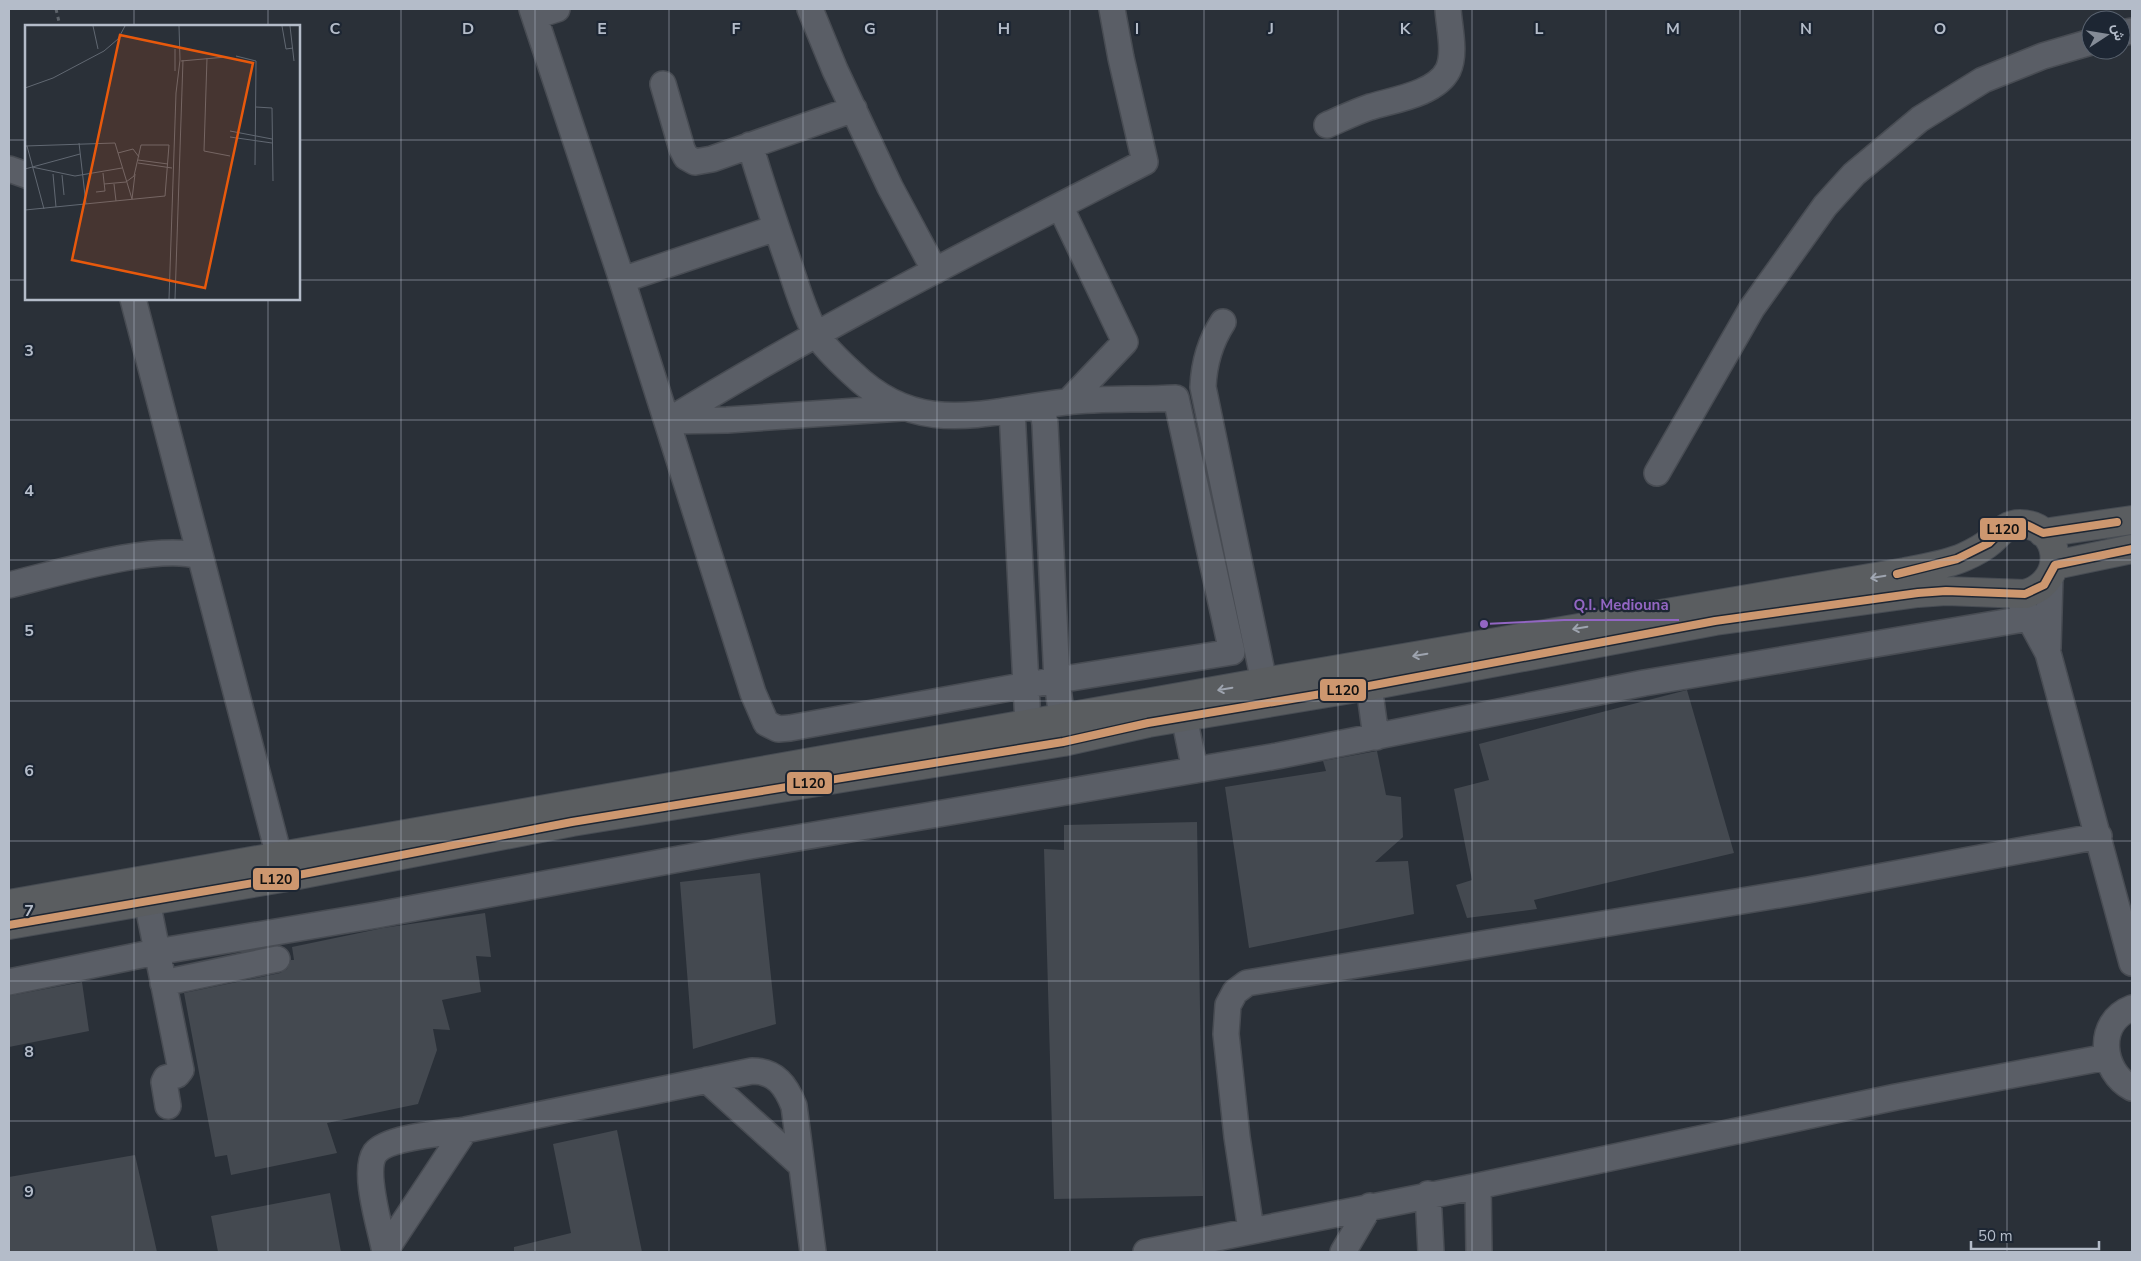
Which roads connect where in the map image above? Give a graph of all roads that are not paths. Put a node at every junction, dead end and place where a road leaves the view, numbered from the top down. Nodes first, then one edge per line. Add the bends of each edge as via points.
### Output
1 (810, 9) edge
2 (1112, 9) edge
3 (1448, 9) edge
4 (542, 11) edge
5 (2081, 45) edge
6 (663, 84) dead end
7 (854, 109) junction
8 (1327, 125) dead end
9 (750, 145) junction
10 (9, 169) edge
11 (25, 175) edge
12 (1060, 206) junction
13 (776, 228) junction
14 (934, 271) junction
15 (622, 280) junction
16 (133, 300) edge
17 (1223, 322) dead end
18 (817, 336) junction
19 (1068, 402) junction
20 (1039, 406) junction
21 (902, 408) junction
22 (1012, 410) junction
23 (668, 421) junction
24 (1657, 473) dead end
25 (2132, 520) edge
26 (2043, 532) junction
27 (1990, 542) junction
28 (2132, 550) edge
29 (199, 556) junction
30 (1019, 558) junction
31 (1051, 558) junction
32 (2052, 571) junction
33 (9, 586) edge
34 (2011, 593) junction
35 (2030, 618) junction
36 (2048, 653) junction
37 (1057, 681) junction
38 (1264, 682) junction
39 (1027, 685) junction
40 (1369, 686) junction
41 (1184, 717) junction
42 (1062, 718) junction
43 (1028, 724) junction
44 (1376, 737) junction
45 (1195, 770) junction
46 (2099, 836) junction
47 (279, 856) junction
48 (147, 901) junction
49 (9, 904) edge
50 (9, 925) edge
51 (156, 952) junction
52 (277, 959) dead end
53 (2132, 963) edge
54 (9, 982) edge
55 (163, 983) junction
56 (2132, 1008) edge
57 (2107, 1057) junction
58 (707, 1080) junction
59 (2132, 1088) edge
60 (168, 1106) dead end
61 (465, 1130) junction
62 (801, 1165) junction
63 (1478, 1186) junction
64 (1428, 1194) junction
65 (1370, 1206) junction
66 (1251, 1230) junction
67 (385, 1252) edge
68 (813, 1252) edge
69 (1146, 1252) edge
70 (1343, 1252) edge
71 (1431, 1252) edge
72 (1479, 1252) edge

1 - 7 street
2 - 12 street via 1145,162
3 - 8 street via 1451,53 1448,70 1443,77 1417,93
4 - 15 street
5 - 24 street via 1983,80 1920,119 1854,174 1825,206 1752,308
6 - 9 street via 686,157 701,162
7 - 9 street
7 - 14 street via 894,196
9 - 13 street
10 - 11 street
12 - 14 street
12 - 19 street via 1125,342
13 - 15 street
13 - 18 street
14 - 18 street
15 - 23 street
16 - 29 street
17 - 38 street via 1212,342 1203,387
18 - 21 street via 864,385
18 - 23 street
19 - 20 street
19 - 37 street via 1176,398 1232,652
20 - 22 street
20 - 31 street via 1045,424
21 - 22 street via 961,416
21 - 23 street
22 - 30 street
23 - 39 street via 753,693 769,726 790,728
25 - 26 highway
26 - 27 highway via 2032,526 2015,525 1998,532
26 - 32 highway via 2053,548
27 - 34 highway via 1986,553 1988,571 1998,586
27 -> 38 highway via 1964,557 1905,572
28 - 32 highway
29 - 33 street via 168,553 123,559
29 - 47 street
30 - 31 street
30 - 39 street
31 - 37 street
32 - 34 highway via 2035,591
32 - 36 street
34 - 35 street
34 - 40 highway via 1918,593 1715,621
35 - 36 street
35 - 44 street via 1644,683
36 - 46 street
37 - 39 street
37 - 42 street
38 -> 42 highway
39 - 43 street
40 - 41 highway
40 - 44 street
41 - 45 street
41 - 48 highway via 1055,743 572,822
42 - 43 highway
43 - 47 highway
44 - 45 street
45 - 51 street via 744,847 377,916
46 - 53 street
46 - 66 street via 1808,890 1247,983 1235,992 1228,1006 1226,1034
47 - 49 highway
48 - 50 highway
48 - 51 street
51 - 54 street
51 - 55 street
52 - 55 street
55 - 60 street via 181,1070 164,1082
56 - 57 street via 2114,1022 2107,1039
57 - 59 street via 2113,1071
57 - 63 street via 1896,1097
58 - 61 street
58 - 62 street
58 - 62 street via 752,1071 763,1071 775,1077 786,1089 794,1106
61 - 67 street
61 - 67 street via 404,1140 377,1152 371,1163 371,1183
62 - 68 street
63 - 64 street
63 - 72 street
64 - 65 street
64 - 71 street
65 - 66 street
65 - 70 street
66 - 69 street

